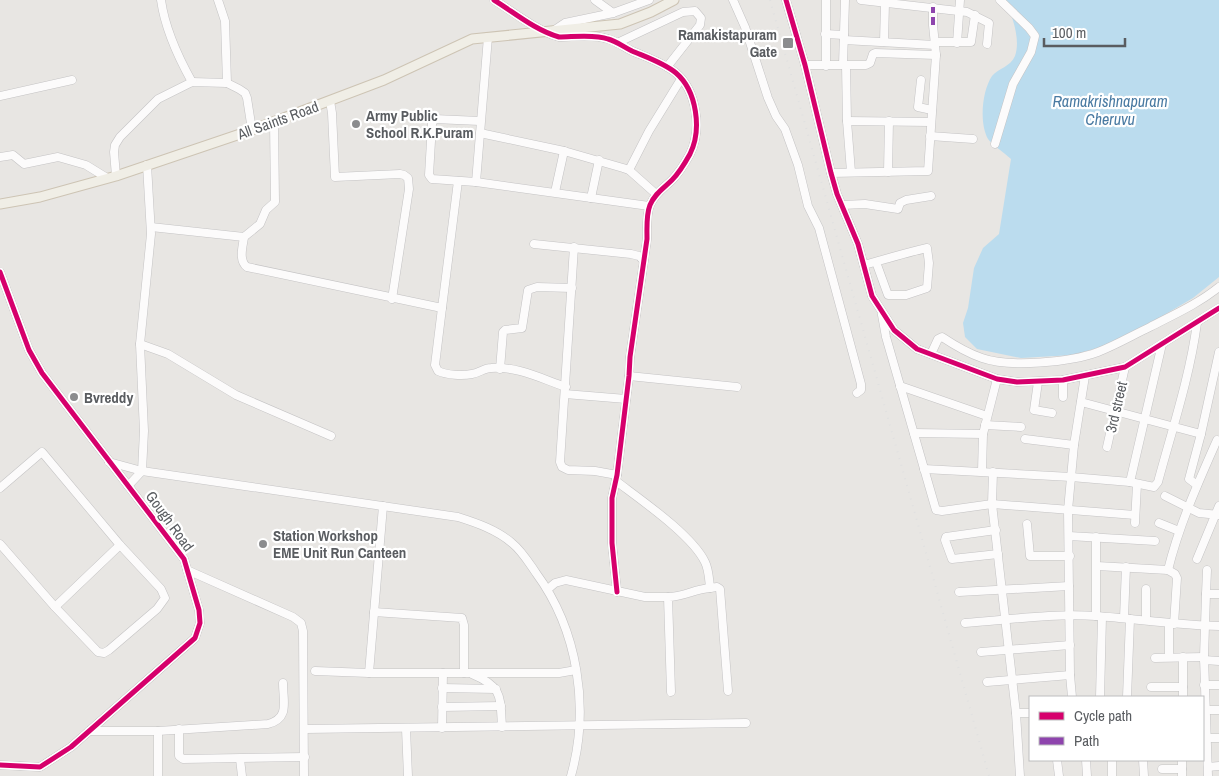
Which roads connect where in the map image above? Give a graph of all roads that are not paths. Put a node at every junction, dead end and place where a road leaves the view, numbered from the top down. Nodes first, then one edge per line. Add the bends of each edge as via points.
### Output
1 (161, 0) edge
2 (218, 0) edge
3 (494, 0) edge
4 (595, 0) edge
5 (649, 0) edge
6 (674, 0) edge
7 (733, 0) edge
8 (786, 0) edge
9 (826, 0) edge
10 (845, 0) edge
11 (866, 0) edge
12 (960, 0) edge
13 (1000, 0) edge
14 (902, 2) edge
15 (885, 3) junction
16 (939, 5) edge
17 (959, 11) junction
18 (613, 13) junction
19 (975, 15) junction
20 (542, 31) junction
21 (553, 31) junction
22 (826, 34) junction
23 (488, 37) junction
24 (844, 38) junction
25 (884, 42) junction
26 (617, 43) junction
27 (935, 43) junction
28 (957, 43) junction
29 (988, 44) dead end
30 (936, 55) junction
31 (805, 65) junction
32 (845, 65) junction
33 (826, 66) junction
34 (667, 67) junction
35 (681, 79) junction
36 (72, 80) dead end
37 (921, 80) dead end
38 (192, 82) junction
39 (227, 83) junction
40 (0, 96) edge
41 (330, 101) junction
42 (932, 110) junction
43 (480, 121) junction
44 (847, 121) junction
45 (889, 121) junction
46 (274, 122) junction
47 (930, 122) junction
48 (252, 130) junction
49 (480, 134) junction
50 (930, 136) junction
51 (972, 139) dead end
52 (995, 144) dead end
53 (564, 151) junction
54 (0, 156) edge
55 (599, 160) junction
56 (147, 165) junction
57 (629, 170) junction
58 (851, 172) junction
59 (888, 172) junction
60 (831, 174) junction
61 (112, 177) junction
62 (458, 181) junction
63 (476, 182) junction
64 (555, 192) junction
65 (656, 194) junction
66 (931, 196) dead end
67 (591, 198) junction
68 (0, 204) edge
69 (842, 205) junction
70 (649, 206) junction
71 (151, 228) junction
72 (244, 237) junction
73 (534, 244) dead end
74 (574, 247) junction
75 (644, 261) junction
76 (876, 262) junction
77 (864, 265) junction
78 (0, 272) edge
79 (1219, 287) edge
80 (572, 288) junction
81 (392, 299) junction
82 (442, 308) junction
83 (882, 312) junction
84 (1218, 312) edge
85 (1197, 323) junction
86 (140, 344) junction
87 (1162, 344) junction
88 (1219, 352) edge
89 (930, 354) junction
90 (1125, 367) junction
91 (500, 369) junction
92 (629, 376) junction
93 (1086, 376) junction
94 (997, 380) junction
95 (1063, 380) junction
96 (1038, 382) junction
97 (900, 386) junction
98 (737, 387) dead end
99 (566, 391) junction
100 (857, 393) dead end
101 (1063, 396) dead end
102 (1210, 396) junction
103 (1219, 397) edge
104 (626, 399) junction
105 (1081, 402) junction
106 (1115, 411) junction
107 (1052, 413) dead end
108 (987, 416) junction
109 (1144, 419) junction
110 (985, 425) junction
111 (1021, 427) dead end
112 (1173, 427) junction
113 (914, 433) junction
114 (983, 434) junction
115 (1201, 434) junction
116 (331, 436) dead end
117 (1025, 440) dead end
118 (1217, 440) dead end
119 (1074, 445) junction
120 (1107, 447) dead end
121 (109, 462) junction
122 (924, 469) junction
123 (142, 471) junction
124 (982, 471) junction
125 (993, 472) junction
126 (1071, 477) junction
127 (617, 478) junction
128 (1134, 483) junction
129 (1197, 485) junction
130 (128, 486) junction
131 (0, 488) edge
132 (1165, 496) dead end
133 (992, 504) junction
134 (383, 506) junction
135 (1188, 506) junction
136 (1219, 506) edge
137 (1068, 510) junction
138 (1218, 515) edge
139 (1159, 523) dead end
140 (1027, 524) dead end
141 (996, 530) junction
142 (1179, 532) junction
143 (1069, 536) junction
144 (1096, 537) junction
145 (1155, 541) dead end
146 (0, 544) edge
147 (120, 545) junction
148 (998, 554) junction
149 (1070, 556) junction
150 (1197, 558) dead end
151 (1097, 566) junction
152 (1126, 567) junction
153 (188, 570) junction
154 (1168, 570) junction
155 (1207, 570) dead end
156 (1069, 586) junction
157 (710, 588) junction
158 (548, 589) junction
159 (1002, 589) junction
160 (1146, 589) dead end
161 (617, 592) junction
162 (959, 592) dead end
163 (1206, 594) junction
164 (1219, 594) edge
165 (668, 597) junction
166 (55, 607) junction
167 (374, 612) junction
168 (1070, 616) junction
169 (1099, 616) junction
170 (1127, 618) junction
171 (1006, 620) junction
172 (1146, 620) junction
173 (965, 623) dead end
174 (1172, 623) junction
175 (1206, 626) junction
176 (1219, 626) edge
177 (1070, 645) junction
178 (1009, 650) junction
179 (981, 652) dead end
180 (1184, 657) junction
181 (1155, 658) dead end
182 (1169, 658) junction
183 (1204, 659) junction
184 (1219, 660) edge
185 (576, 670) junction
186 (314, 671) dead end
187 (369, 673) junction
188 (443, 673) junction
189 (466, 673) junction
190 (1070, 675) junction
191 (1012, 680) junction
192 (987, 682) dead end
193 (283, 683) dead end
194 (1204, 684) junction
195 (1219, 685) edge
196 (1150, 687) dead end
197 (1183, 687) junction
198 (442, 688) junction
199 (496, 689) junction
200 (728, 691) dead end
201 (671, 692) dead end
202 (1072, 696) edge
203 (1100, 696) edge
204 (1127, 696) edge
205 (1182, 696) edge
206 (1014, 698) junction
207 (1005, 699) dead end
208 (501, 706) junction
209 (442, 707) junction
210 (1206, 710) junction
211 (1219, 710) edge
212 (1016, 713) junction
213 (1029, 713) edge
214 (746, 723) dead end
215 (579, 726) junction
216 (502, 727) junction
217 (406, 728) junction
218 (442, 728) junction
219 (179, 729) junction
220 (305, 729) junction
221 (158, 730) junction
222 (89, 731) junction
223 (1208, 738) junction
224 (1219, 738) edge
225 (305, 757) junction
226 (240, 759) junction
227 (1057, 761) edge
228 (1086, 761) edge
229 (1112, 761) edge
230 (1143, 761) edge
231 (0, 764) edge
232 (45, 765) junction
233 (1219, 766) edge
234 (1208, 767) junction
235 (1162, 769) dead end
236 (1182, 772) edge
237 (33, 776) edge
238 (158, 776) edge
239 (242, 776) edge
240 (304, 776) edge
241 (408, 776) edge
242 (571, 776) edge
243 (1020, 776) edge
244 (1059, 776) edge
245 (1087, 776) edge
246 (1112, 776) edge
247 (1144, 776) edge
248 (1208, 776) edge

1 - 38 street via 165,22
2 - 39 street via 225,21
3 - 20 street
4 - 18 street
5 - 18 street
6 - 21 main road, All Saints Road via 620,24
7 - 100 street via 768,98 785,129 798,164 808,206 820,228 861,384
8 - 31 street
9 - 22 street
10 - 24 street
11 - 15 street
12 - 17 street
13 - 52 street via 1035,36 1031,52 1013,84
14 - 15 street
14 - 16 street
15 - 25 street
16 - 17 street
16 - 27 street via 933,25
17 - 19 street
17 - 28 street
18 - 21 street via 565,22
19 - 28 street via 972,41
19 - 29 street via 989,23
20 - 21 main road, All Saints Road
20 - 23 main road, All Saints Road
20 - 26 street via 559,37 606,38
22 - 24 street
22 - 33 street
23 - 41 main road, All Saints Road via 472,39
23 - 43 street
24 - 25 street
24 - 32 street
25 - 27 street
26 - 34 street
26 - 34 street via 683,12 695,11 701,18 700,25
27 - 28 street
27 - 30 street
30 - 32 street via 875,53 868,65
30 - 42 street
31 - 33 street
31 - 60 street
32 - 33 street
32 - 44 street
34 - 35 street
35 - 57 street
35 - 65 street via 694,105 695,140 676,176
36 - 40 street
37 - 42 street via 918,107
38 - 39 street
38 - 61 street via 158,99 120,137 115,145
39 - 48 street via 245,93
41 - 46 main road, All Saints Road
41 - 81 street via 335,177 400,174 408,178
42 - 47 street
43 - 49 street
43 - 62 street via 438,118 433,121 429,176 435,180
44 - 45 street
44 - 58 street
45 - 47 street
45 - 59 street
46 - 48 main road, All Saints Road
46 - 72 street via 275,202 266,210 260,224
47 - 50 street
48 - 56 main road, All Saints Road
49 - 53 street
49 - 63 street
50 - 51 street
50 - 59 street via 928,171
53 - 55 street
53 - 64 street
54 - 61 street via 13,155 24,164 58,157
55 - 57 street
55 - 67 street
56 - 61 main road, All Saints Road
56 - 71 street
57 - 65 street
58 - 59 street
58 - 60 street
60 - 69 street
61 - 68 main road, All Saints Road via 40,197
62 - 63 street
62 - 82 street
63 - 64 street
64 - 67 street
65 - 70 street
66 - 69 street via 906,200 898,209 865,204
67 - 70 street
69 - 77 street
70 - 75 street
71 - 72 street
71 - 86 street
72 - 81 street via 242,260 247,267
73 - 74 street
74 - 75 street via 636,255
74 - 80 street
75 - 92 street
76 - 76 street via 926,248 929,263 927,288 906,295 888,295
76 - 77 street
77 - 83 street via 872,296
78 - 121 street, Gough Road via 29,350 42,373
79 - 89 street via 1168,317 1098,352 1080,357 1025,363 990,361 942,337
80 - 91 street via 537,287 528,290 522,328 503,332
80 - 99 street
81 - 82 street
82 - 91 street via 435,365 438,371 474,374 490,368
83 - 89 street via 894,330 917,349
83 - 97 street
84 - 85 street
85 - 87 street
85 - 112 street
86 - 116 street via 168,354 236,395
86 - 123 street via 144,431
87 - 90 street
87 - 109 street
88 - 102 street
89 - 94 street
90 - 93 street
90 - 106 street, 3rd street
91 - 99 street via 532,374
92 - 98 street
92 - 104 street
93 - 95 street
93 - 105 street
94 - 96 street
94 - 108 street
95 - 96 street
95 - 101 street
96 - 107 street via 1034,410
97 - 108 street
97 - 113 street
99 - 104 street
99 - 127 street via 562,467 595,471
102 - 103 street
102 - 115 street
104 - 127 street
105 - 106 street
105 - 119 street
106 - 109 street
106 - 120 street, 3rd street
108 - 110 street
109 - 112 street
109 - 128 street
110 - 111 street
110 - 114 street
112 - 115 street
112 - 128 street via 1156,486
113 - 114 street
113 - 122 street
114 - 124 street
115 - 129 street via 1190,480
117 - 119 street
118 - 129 street
119 - 126 street
121 - 123 street
121 - 130 street, Gough Road
122 - 124 street
122 - 133 street via 938,511
123 - 130 street
123 - 134 street
124 - 125 street
125 - 126 street
125 - 133 street
126 - 128 street
126 - 137 street
127 - 157 street via 696,548 709,572
127 - 161 street via 611,515
128 - 137 street via 1135,519
129 - 135 street
130 - 153 street, Gough Road via 184,559
131 - 147 street via 42,452
132 - 135 street
133 - 137 street
133 - 141 street
134 - 158 street via 479,523 513,543
134 - 167 street
135 - 138 street via 1199,513
135 - 142 street
136 - 138 street
137 - 143 street
138 - 150 street
139 - 142 street
140 - 149 street via 1030,556
141 - 148 street
141 - 148 street via 946,537 945,540 952,558
142 - 154 street
143 - 144 street
143 - 149 street
144 - 145 street
144 - 151 street
146 - 166 street
147 - 166 street
147 - 166 street via 161,589 165,598 157,609 104,653 98,652
148 - 159 street
149 - 156 street
151 - 152 street
151 - 169 street
152 - 154 street
152 - 170 street
153 - 220 street via 301,623
153 - 222 street, Gough Road via 199,610 199,629 195,638
154 - 174 street via 1177,578
155 - 163 street
156 - 159 street
156 - 168 street
157 - 165 street
157 - 200 street via 717,587 721,592
158 - 161 street via 566,580
158 - 185 street via 569,636
159 - 162 street
159 - 171 street
160 - 172 street
161 - 165 street via 645,598
163 - 164 street
163 - 175 street
165 - 201 street
167 - 187 street
167 - 189 street via 462,618
168 - 169 street
168 - 171 street
168 - 177 street
169 - 170 street
169 - 203 street
170 - 172 street
170 - 204 street
171 - 173 street
171 - 178 street
172 - 174 street
174 - 175 street
174 - 182 street
175 - 176 street
175 - 183 street
177 - 178 street
177 - 190 street
178 - 179 street
178 - 191 street
180 - 182 street
180 - 183 street
180 - 197 street
181 - 182 street
183 - 184 street
183 - 194 street
185 - 189 street via 559,673
185 - 215 street
186 - 187 street
187 - 188 street
188 - 189 street
188 - 198 street
189 - 199 street via 484,679
190 - 191 street
190 - 202 street
191 - 192 street
191 - 206 street
193 - 219 street via 283,713 277,722
194 - 195 street
194 - 210 street
196 - 197 street
197 - 205 street
198 - 199 street
198 - 209 street
199 - 208 street
206 - 207 street
206 - 212 street
208 - 209 street
208 - 216 street
209 - 218 street
210 - 211 street
210 - 223 street
212 - 213 street
212 - 243 street
214 - 215 street
215 - 216 street
215 - 242 street
216 - 218 street
217 - 218 street
217 - 220 street
217 - 241 street
219 - 221 street
219 - 226 street via 180,758
220 - 225 street
221 - 222 street
221 - 238 street
222 - 232 street, Gough Road
223 - 224 street
223 - 234 street
225 - 226 street
225 - 240 street
226 - 239 street
227 - 244 street
228 - 245 street
229 - 246 street
230 - 247 street
231 - 232 street via 38,768
232 - 237 street, Gough Road
233 - 234 street
234 - 248 street
235 - 236 street

